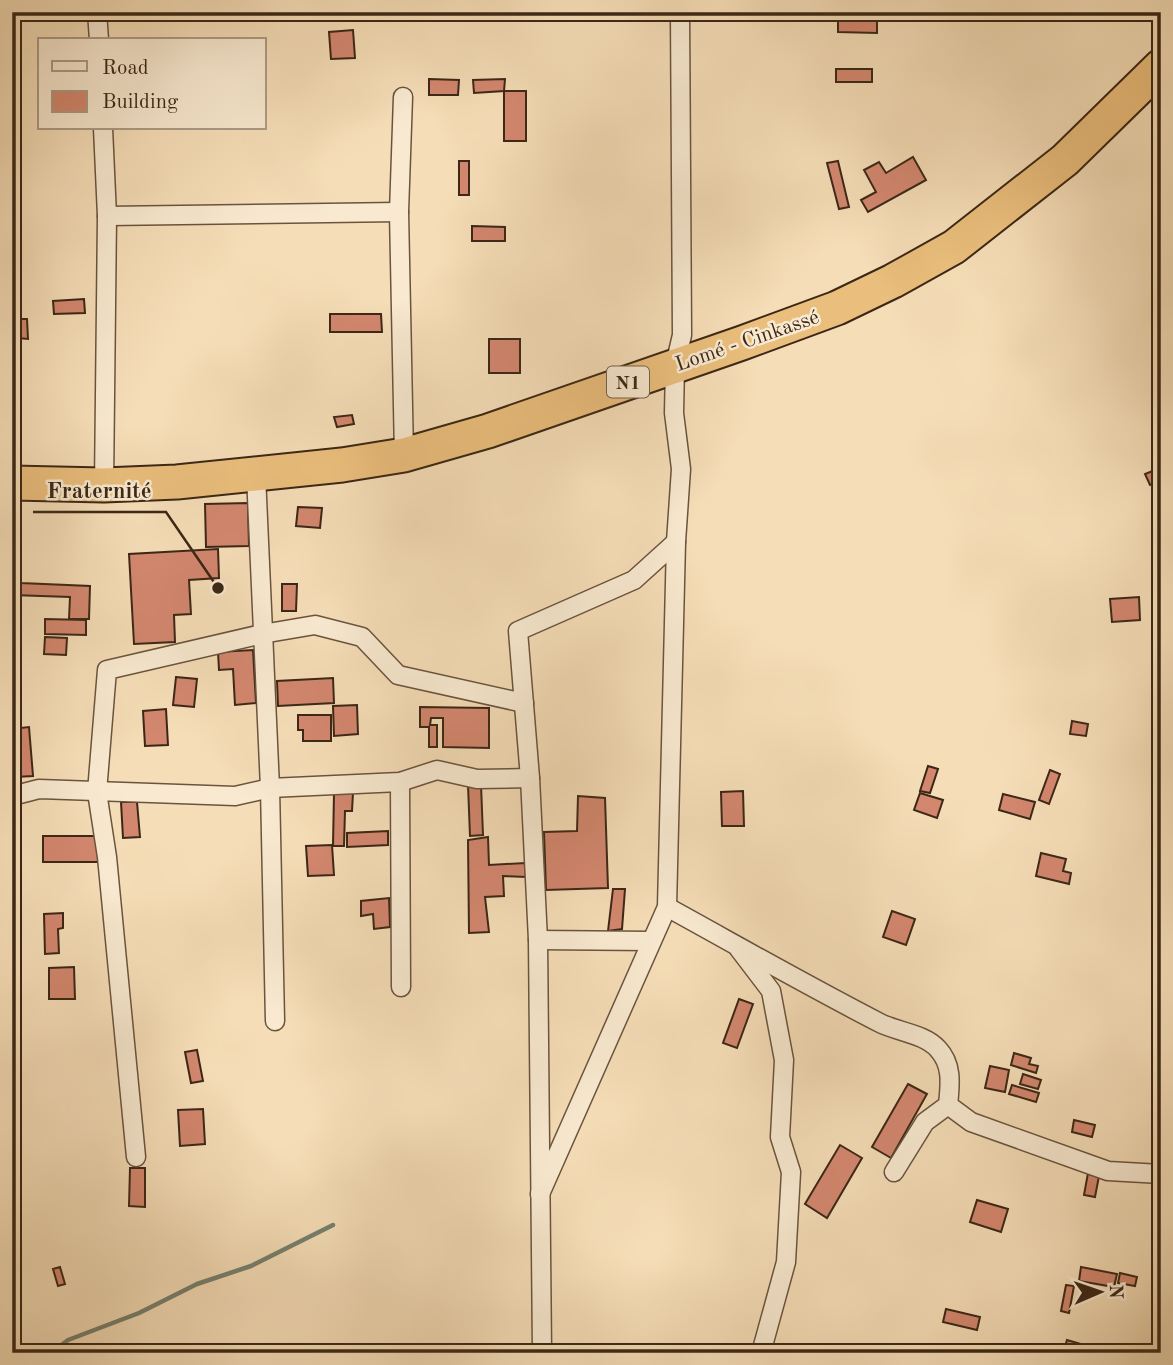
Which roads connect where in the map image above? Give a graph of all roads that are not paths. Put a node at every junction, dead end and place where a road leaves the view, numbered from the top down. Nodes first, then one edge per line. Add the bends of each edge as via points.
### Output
1 (97, 12) edge
2 (680, 12) edge
3 (99, 38) edge
4 (1161, 66) edge
5 (403, 97) dead end
6 (103, 130) edge
7 (399, 212) junction
8 (107, 216) junction
9 (675, 365) junction
10 (404, 454) junction
11 (256, 475) junction
12 (12, 483) edge
13 (104, 485) junction
14 (676, 542) junction
15 (262, 634) junction
16 (524, 703) junction
17 (530, 778) junction
18 (400, 782) junction
19 (270, 788) junction
20 (97, 792) junction
21 (12, 796) edge
22 (667, 907) junction
23 (538, 940) junction
24 (650, 941) junction
25 (734, 944) junction
26 (401, 987) dead end
27 (275, 1021) dead end
28 (948, 1105) junction
29 (136, 1157) dead end
30 (894, 1172) dead end
31 (1161, 1174) edge
32 (540, 1194) junction
33 (542, 1353) edge
34 (761, 1353) edge

1 - 3 street
2 - 9 street via 682,335
4 - 9 highway, Lomé - Cinkassé / N1 via 1065,160 954,247 837,308
5 - 7 street
6 - 8 street
7 - 8 street
7 - 10 street
8 - 13 street
9 - 10 highway, Lomé - Cinkassé / N1 via 488,431
9 - 14 street via 674,413 681,469
10 - 11 highway, Lomé - Cinkassé / N1
11 - 13 highway, Lomé - Cinkassé / N1
11 - 15 street
12 - 13 highway, Lomé - Cinkassé / N1
14 - 16 street via 634,580 519,631
14 - 22 street
15 - 16 street via 315,625 362,637 398,675
15 - 19 street
15 - 20 street via 107,670
16 - 17 street
17 - 18 street via 477,779 437,770
17 - 23 street
18 - 19 street
18 - 26 street
19 - 20 street via 235,796
19 - 27 street
20 - 21 street via 39,789
20 - 29 street
22 - 24 street
22 - 25 street
23 - 24 street
23 - 32 street
24 - 32 street
25 - 28 street via 883,1024 931,1042 947,1062
25 - 34 street via 771,991 784,1060 780,1137 791,1172 786,1262
28 - 30 street via 925,1122
28 - 31 street via 971,1122 1108,1171
32 - 33 street

